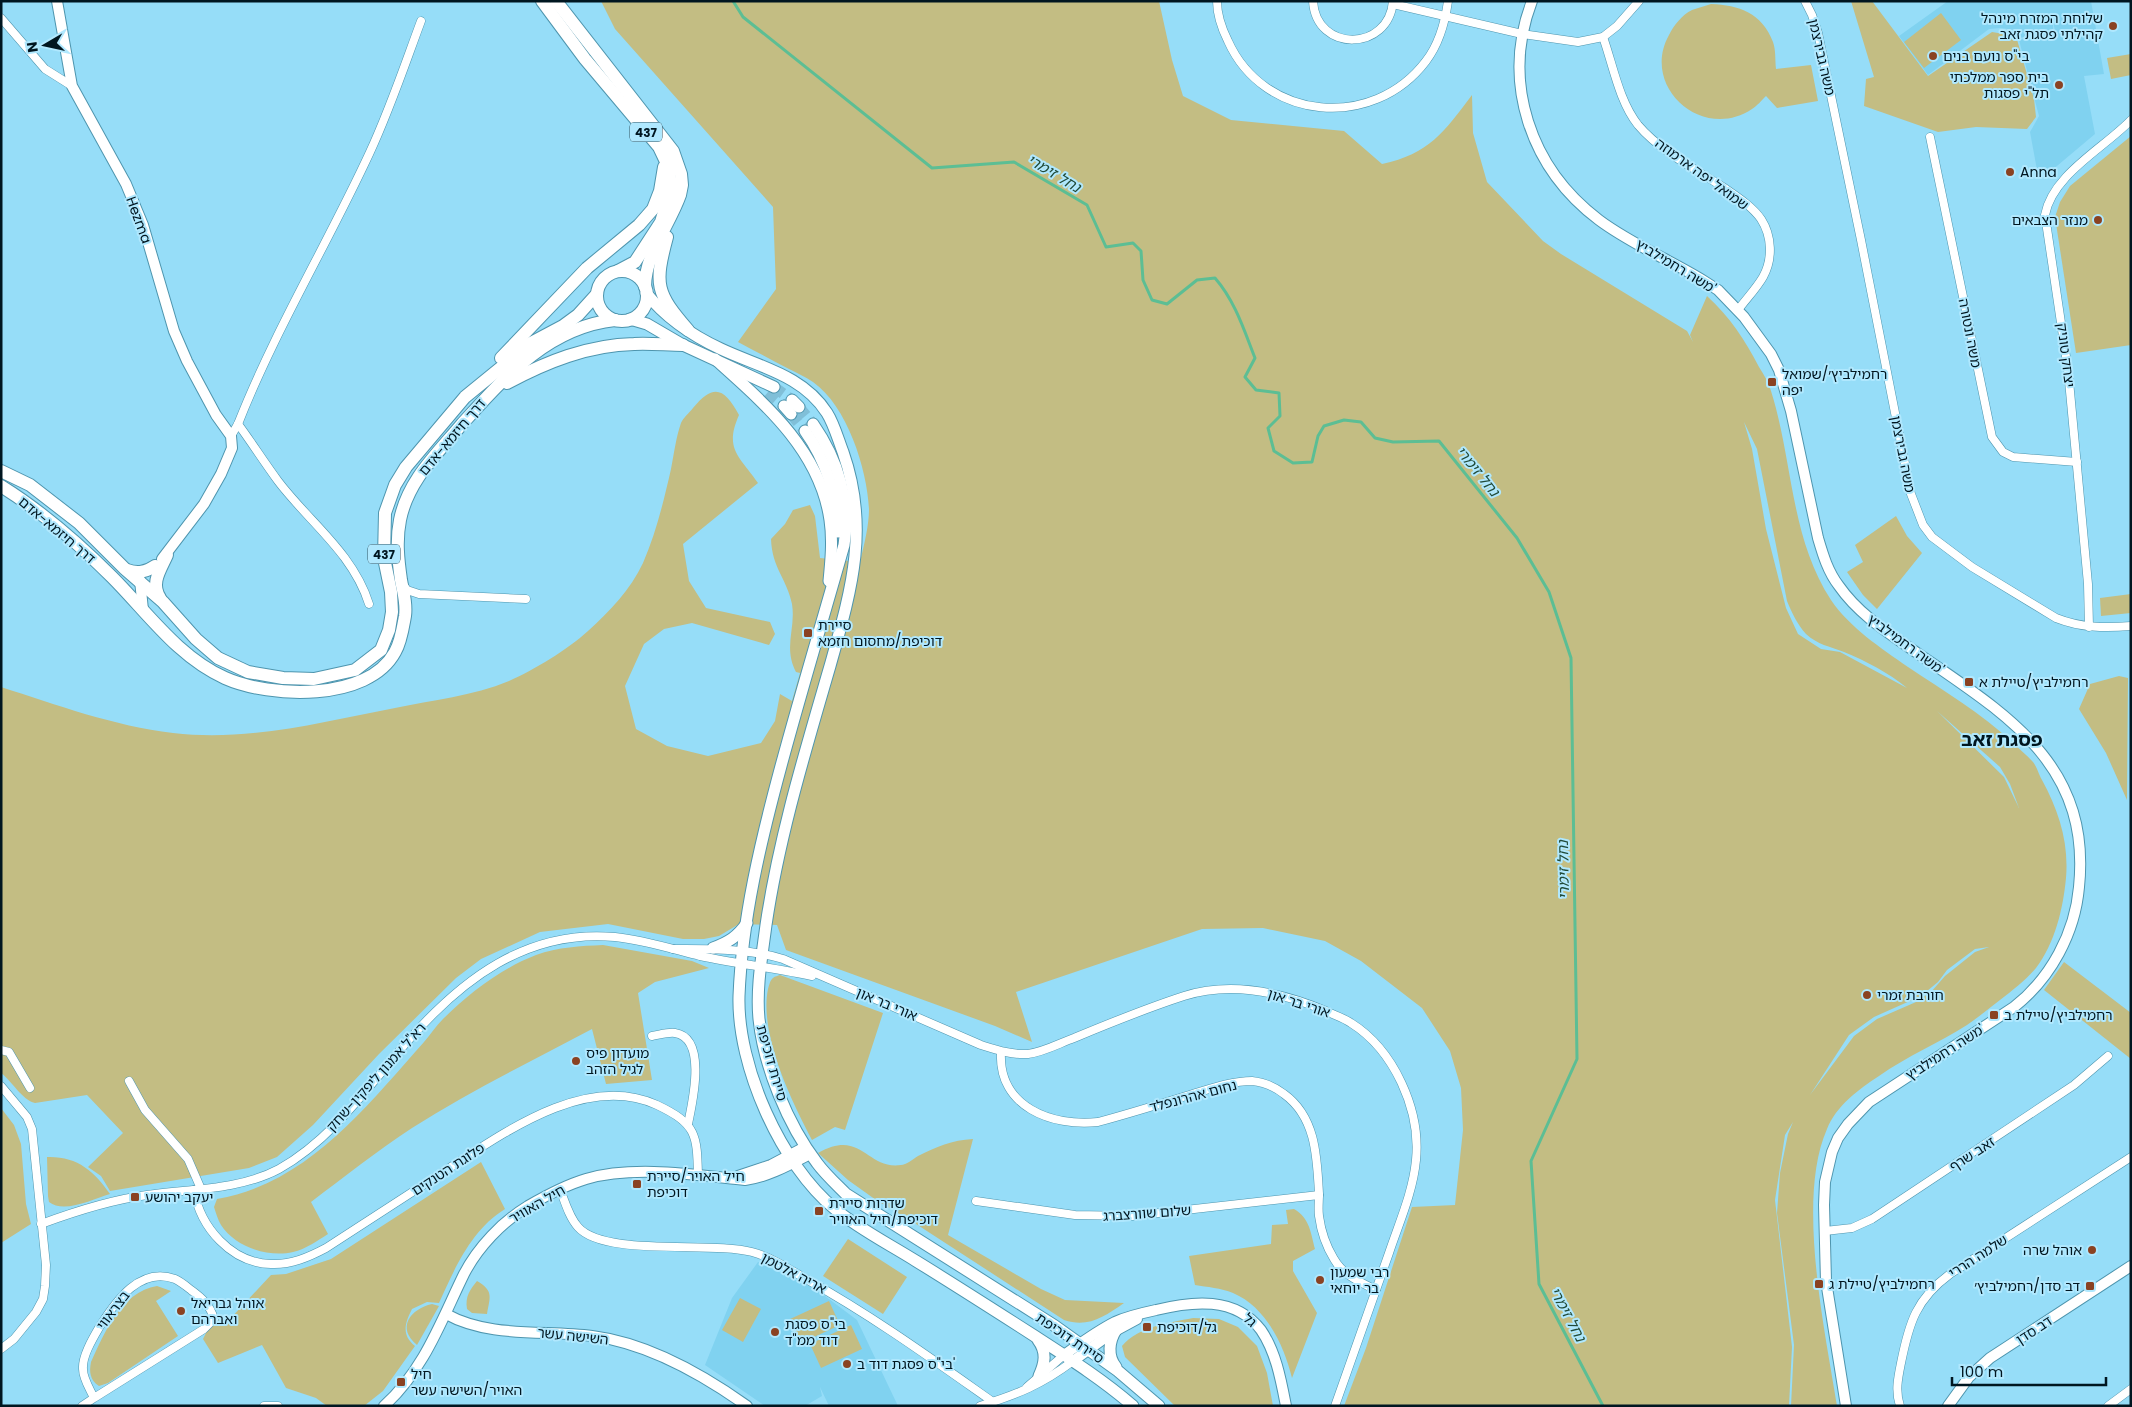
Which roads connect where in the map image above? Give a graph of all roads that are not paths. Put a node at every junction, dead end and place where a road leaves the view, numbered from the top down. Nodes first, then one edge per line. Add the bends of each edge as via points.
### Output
1 (57, 1) edge
2 (542, 1) edge
3 (556, 1) edge
4 (1217, 1) edge
5 (1312, 1) edge
6 (1448, 1) edge
7 (1532, 1) edge
8 (1639, 1) edge
9 (1805, 1) edge
10 (1393, 3) edge
11 (1446, 17) junction
12 (1, 18) edge
13 (421, 21) dead end
14 (1522, 34) junction
15 (1603, 37) junction
16 (72, 86) junction
17 (2131, 120) edge
18 (1930, 137) dead end
19 (665, 159) junction
20 (675, 209) junction
21 (618, 271) junction
22 (646, 290) junction
23 (597, 294) junction
24 (1738, 310) junction
25 (630, 319) junction
26 (615, 320) junction
27 (688, 330) junction
28 (683, 345) junction
29 (715, 359) junction
30 (771, 389) tunnel mouth
31 (491, 391) junction
32 (466, 397) junction
33 (238, 424) junction
34 (809, 427) tunnel mouth
35 (231, 436) junction
36 (2077, 462) junction
37 (1, 471) edge
38 (1, 486) edge
39 (167, 555) junction
40 (155, 566) junction
41 (125, 569) junction
42 (112, 577) junction
43 (140, 580) junction
44 (402, 583) junction
45 (419, 594) junction
46 (526, 599) dead end
47 (163, 602) junction
48 (827, 603) junction
49 (368, 604) dead end
50 (142, 610) junction
51 (405, 614) junction
52 (2131, 626) edge
53 (2089, 627) junction
54 (748, 921) junction
55 (713, 948) junction
56 (673, 949) junction
57 (744, 951) junction
58 (762, 954) junction
59 (743, 964) junction
60 (761, 967) junction
61 (824, 978) junction
62 (652, 1036) dead end
63 (1, 1050) edge
64 (1001, 1052) junction
65 (2108, 1056) dead end
66 (129, 1081) dead end
67 (1, 1086) edge
68 (30, 1088) dead end
69 (688, 1124) junction
70 (808, 1150) junction
71 (2131, 1157) edge
72 (790, 1160) junction
73 (698, 1176) junction
74 (198, 1189) junction
75 (560, 1189) junction
76 (1319, 1195) junction
77 (976, 1201) dead end
78 (41, 1224) junction
79 (1825, 1231) junction
80 (2131, 1266) edge
81 (1376, 1290) junction
82 (1160, 1309) junction
83 (446, 1314) junction
84 (1116, 1330) junction
85 (1035, 1336) junction
86 (1084, 1346) junction
87 (1, 1349) edge
88 (1069, 1358) junction
89 (1118, 1371) junction
90 (1039, 1376) junction
91 (2131, 1389) edge
92 (1019, 1393) junction
93 (94, 1398) junction
94 (993, 1402) junction
95 (82, 1406) edge
96 (264, 1406) edge
97 (278, 1406) edge
98 (384, 1406) edge
99 (747, 1406) edge
100 (980, 1406) edge
101 (1133, 1406) edge
102 (1159, 1406) edge
103 (1286, 1406) edge
104 (1335, 1406) edge
105 (1846, 1406) edge
106 (1900, 1406) edge
107 (1948, 1406) edge
108 (2108, 1406) edge

1 - 16 street, Hezma
2 - 19 main road, 437 via 585,59 659,147
3 - 20 main road, 437 via 673,151 682,185
4 - 11 street via 1221,27 1234,54 1250,74 1271,91 1295,102 1326,109 1355,106 1384,97 1406,82 1426,61
5 - 10 street via 1317,19 1328,32 1344,40 1369,37 1382,28
6 - 11 street
7 - 14 street, משה רחמילביץ'
8 - 15 street
9 - 53 street, משה גבירצמן via 1818,33 1915,508 1932,537 1972,567 2056,618
10 - 11 street
11 - 14 street
12 - 16 street via 45,69
13 - 33 street via 371,150 273,341
14 - 15 street via 1578,42
14 - 24 street, משה רחמילביץ' via 1518,56 1526,116 1539,149 1558,179 1600,221 1718,290
15 - 24 street, שמואל יפה ארמוזה via 1623,97 1638,124 1664,148 1736,196 1760,217 1766,228 1770,241 1764,276
16 - 35 street, Hezma via 126,184 143,225 174,331 187,361
17 - 36 street, יצחק טוניק via 2058,184 2046,210
18 - 36 street, משה ונטורה via 1992,437 2003,452 2013,457
19 - 21 main road, 437 via 671,189 661,222 635,262
19 - 32 main road via 660,191 644,220 566,288
20 - 22 main road, 437 via 650,257 645,273
20 - 27 main road via 659,273 660,288 664,300
21 - 22 main road via 634,274
21 - 23 main road via 603,279
22 - 25 main road via 641,312
22 - 27 main road, סיירת דוכיפת via 658,307
23 - 26 main road via 601,310
23 - 32 main road, דרך חיזמא-אדם / 437 via 578,315 531,343
24 - 79 street, משה רחמילביץ' via 1771,354 1782,377 1818,538 1838,586 1865,615 2000,710 2029,737 2064,788 2081,858 2078,897 2070,929 2056,958 2037,985 2014,1007 1875,1098 1838,1138 1827,1168
25 - 26 main road
25 - 28 main road via 647,324
26 - 31 main road, דרך חיזמא-אדם / 437 via 572,330 528,356
27 - 58 main road, סיירת דוכיפת via 720,349 798,384 827,413 852,481 857,530 854,574 785,824 774,870
28 - 29 main road
28 - 31 main road via 632,344 580,352 531,370
29 - 30 main road via 764,380
29 - 48 main road via 781,420 818,481 830,520
31 - 44 main road, דרך חיזמא-אדם / 437 via 430,459 413,484 400,519 396,545
32 - 47 main road, דרך חיזמא-אדם / 437 via 406,467 395,485 386,513 384,539 391,592 389,630 381,650 355,670 314,679 248,672 218,658
33 - 35 street
33 - 49 street via 278,480 340,551 362,583
34 - 48 main road, סיירת דוכיפת via 836,506 838,535 834,581
35 - 39 street via 232,448 221,474
36 - 53 street, יצחק טוניק
37 - 41 main road, דרך חיזמא-אדם / 437 via 30,485 80,523
38 - 42 main road, דרך חיזמא-אדם / 437 via 49,520
39 - 40 street
39 - 47 main road via 155,586
40 - 41 main road via 146,572
40 - 43 street
41 - 43 main road, דרך חיזמא-אדם / 437
42 - 43 street
42 - 50 main road, דרך חיזמא-אדם / 437
43 - 47 main road, דרך חיזמא-אדם / 437
43 - 50 street
44 - 45 street via 407,590
44 - 51 main road, דרך חיזמא-אדם / 437
45 - 46 street
45 - 51 street via 407,605
48 - 54 main road, סיירת דוכיפת via 767,819
50 - 51 main road, דרך חיזמא-אדם / 437 via 189,658 212,672 236,683 259,688 311,693 373,675 395,652
52 - 53 street, משה גבירצמן
54 - 55 main road via 738,935
54 - 57 main road, סיירת דוכיפת
55 - 56 street, רא"ל אמנון ליפקין-שחק
55 - 57 street, רא"ל אמנון ליפקין-שחק
56 - 59 street, רא"ל אמנון ליפקין-שחק
56 - 74 street, רא"ל אמנון ליפקין-שחק via 617,937 581,936 542,944 505,958 440,1008 343,1116 291,1161 278,1170 247,1181
57 - 58 street, רא"ל אמנון ליפקין-שחק
57 - 59 main road, סיירת דוכיפת
58 - 60 main road, סיירת דוכיפת
58 - 61 street, אורי בר און via 792,962
59 - 60 street, רא"ל אמנון ליפקין-שחק
59 - 72 main road, סיירת דוכיפת via 739,997 741,1028 756,1087
60 - 61 street, אורי בר און
60 - 70 main road, סיירת דוכיפת via 759,1014 766,1052 788,1116
61 - 64 street, אורי בר און
62 - 69 street via 675,1033 690,1044 694,1057 695,1089
63 - 68 street via 9,1052
64 - 76 street, נחום אהרונפלד via 1003,1073 1018,1100 1039,1114 1062,1122 1098,1122 1216,1087 1252,1081 1265,1083 1290,1098 1308,1124 1314,1139
64 - 81 street, אורי בר און via 1030,1054 1168,1002 1208,990 1231,988 1276,994 1351,1022 1382,1050 1396,1073 1406,1095 1416,1138 1414,1177
65 - 79 street, זאב שרף via 2074,1086 1872,1219 1852,1228
66 - 74 street, פלוגת הטנקים via 145,1110 188,1159
67 - 78 street via 27,1117 32,1129
69 - 73 street via 696,1140
69 - 74 street, פלוגת הטנקים via 674,1113 644,1099 625,1095 585,1099 560,1106 518,1125 326,1248 289,1263 258,1262 226,1247 205,1223 196,1204
70 - 72 street, חיל האוויר
70 - 86 main road, סיירת דוכיפת via 846,1194
71 - 106 street, שלמה הררי via 1950,1274 1929,1291 1913,1316 1906,1335 1896,1392
72 - 73 street, חיל האוויר via 728,1178
72 - 85 main road, סיירת דוכיפת via 834,1209
73 - 75 street, חיל האוויר via 637,1172 614,1174 587,1178
74 - 78 street, רא"ל אמנון ליפקין-שחק via 113,1201
75 - 83 street, חיל האוויר via 524,1209 490,1238 466,1272
75 - 94 street, אריה אלטמן via 579,1228 603,1240 637,1245 744,1250 773,1260 850,1305
76 - 77 street, שלום שוורצברג via 1132,1216 1076,1215
76 - 81 street, נחום אהרונפלד via 1318,1214 1334,1260 1356,1280
78 - 87 street via 46,1265 43,1300 26,1326
79 - 105 street, משה רחמילביץ' via 1826,1281
80 - 107 street, דב סדן via 1990,1358 1969,1377
81 - 104 street, אורי בר און
82 - 84 street, גל
82 - 86 street, גל via 1117,1321
82 - 103 street, גל via 1203,1303 1219,1304 1242,1312 1268,1342
83 - 98 street, חיל האוויר via 419,1366
83 - 99 street, השישה עשר via 474,1326 619,1341 667,1359
84 - 86 street, גל
84 - 89 main road via 1112,1337 1111,1355
85 - 88 main road, סיירת דוכיפת
85 - 90 main road via 1043,1346 1045,1356
86 - 88 street, גל
86 - 89 main road, סיירת דוכיפת
88 - 90 street
88 - 92 street via 1050,1378
88 - 101 main road, סיירת דוכיפת
89 - 102 main road, סיירת דוכיפת
90 - 92 street
91 - 108 street
92 - 94 street
93 - 93 street, בצראווי via 84,1373 85,1357 108,1313 128,1289 138,1282 164,1276 176,1279 203,1298 214,1319 210,1324
93 - 95 street, בצראווי
94 - 100 street
96 - 97 street

